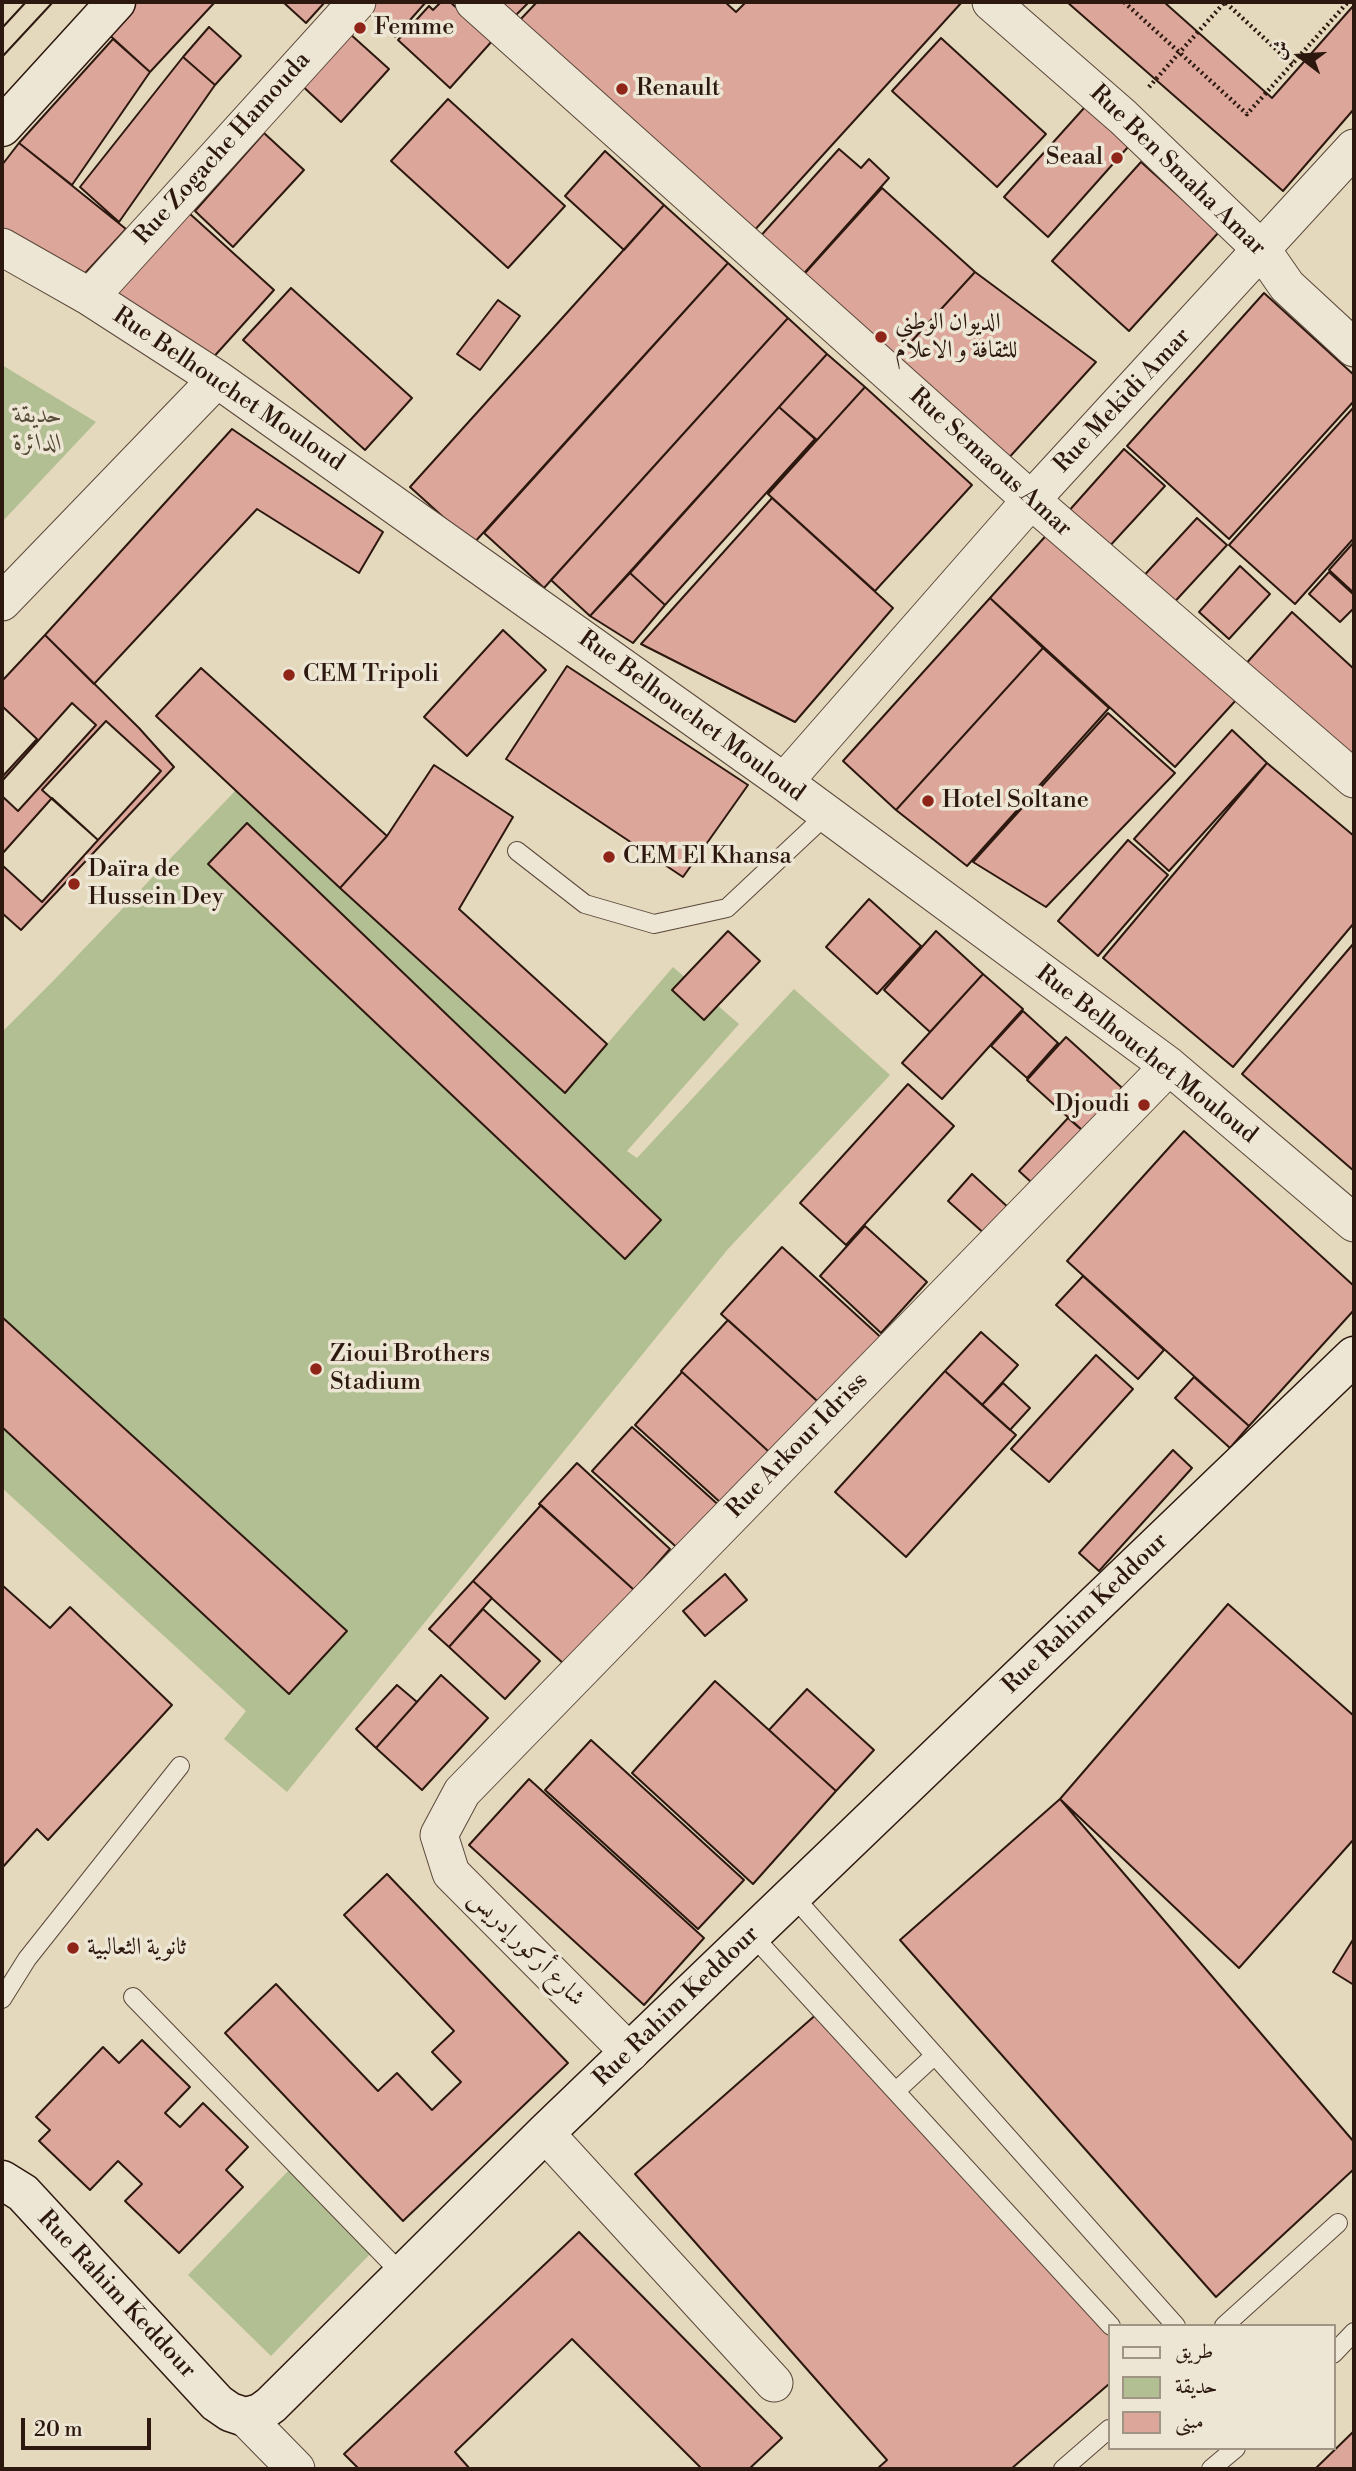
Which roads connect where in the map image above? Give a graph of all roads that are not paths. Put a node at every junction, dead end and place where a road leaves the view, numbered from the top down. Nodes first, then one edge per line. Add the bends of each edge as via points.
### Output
1 (116, 2) edge
2 (357, 2) edge
3 (474, 2) edge
4 (992, 2) edge
5 (2, 127) edge
6 (1354, 148) edge
7 (2, 247) edge
8 (1262, 250) junction
9 (90, 297) junction
10 (1354, 348) edge
11 (217, 379) junction
12 (1031, 500) junction
13 (2, 602) edge
14 (1354, 779) edge
15 (784, 782) junction
16 (826, 814) junction
17 (517, 851) dead end
18 (1168, 1066) junction
19 (1354, 1223) edge
20 (1354, 1356) edge
21 (180, 1766) dead end
22 (439, 1835) joint
23 (793, 1896) junction
24 (752, 1935) junction
25 (133, 1997) dead end
26 (2, 1999) edge
27 (629, 2053) junction
28 (935, 2055) junction
29 (896, 2091) junction
30 (545, 2133) junction
31 (2, 2180) edge
32 (1338, 2224) dead end
33 (402, 2274) junction
34 (1109, 2324) edge
35 (1174, 2324) edge
36 (1226, 2324) edge
37 (1354, 2332) edge
38 (1335, 2352) edge
39 (774, 2383) dead end
40 (245, 2417) junction
41 (1108, 2430) edge
42 (1227, 2451) edge
43 (296, 2469) edge
44 (1063, 2469) edge
45 (1211, 2469) edge

1 - 5 main road
2 - 9 street, Rue Zogache Hamouda
3 - 12 street, Rue Semaous Amar
4 - 8 street, Rue Ben Smaha Amar via 1124,117
6 - 8 street, Rue Mekidi Amar
7 - 9 street, Rue Belhouchet Mouloud
8 - 10 street, Rue Ben Smaha Amar via 1287,286
8 - 12 street, Rue Mekidi Amar
9 - 11 street, Rue Belhouchet Mouloud
11 - 13 street
11 - 15 street, Rue Belhouchet Mouloud
12 - 14 street, Rue Semaous Amar
12 - 15 street, Rue Mekidi Amar
15 - 16 street, Rue Belhouchet Mouloud
16 - 17 lane via 727,908 654,924 585,904
16 - 18 street, Rue Belhouchet Mouloud
18 - 19 street, Rue Belhouchet Mouloud
18 - 22 street, Rue Arkour Idriss via 462,1792
20 - 23 main road, Rue Rahim Keddour
21 - 26 lane via 27,1959
22 - 27 street, شارع أركور إدريس via 451,1873
23 - 24 main road, Rue Rahim Keddour
23 - 28 lane
24 - 27 main road, Rue Rahim Keddour
24 - 29 lane
25 - 33 lane
27 - 30 main road, Rue Rahim Keddour
28 - 29 lane
28 - 35 lane
29 - 34 lane
30 - 33 main road, Rue Rahim Keddour
30 - 39 street
31 - 40 main road, Rue Rahim Keddour via 23,2193 217,2403
32 - 36 lane
33 - 40 main road, Rue Rahim Keddour via 271,2405
37 - 38 lane
40 - 43 street
41 - 44 lane
42 - 45 lane

